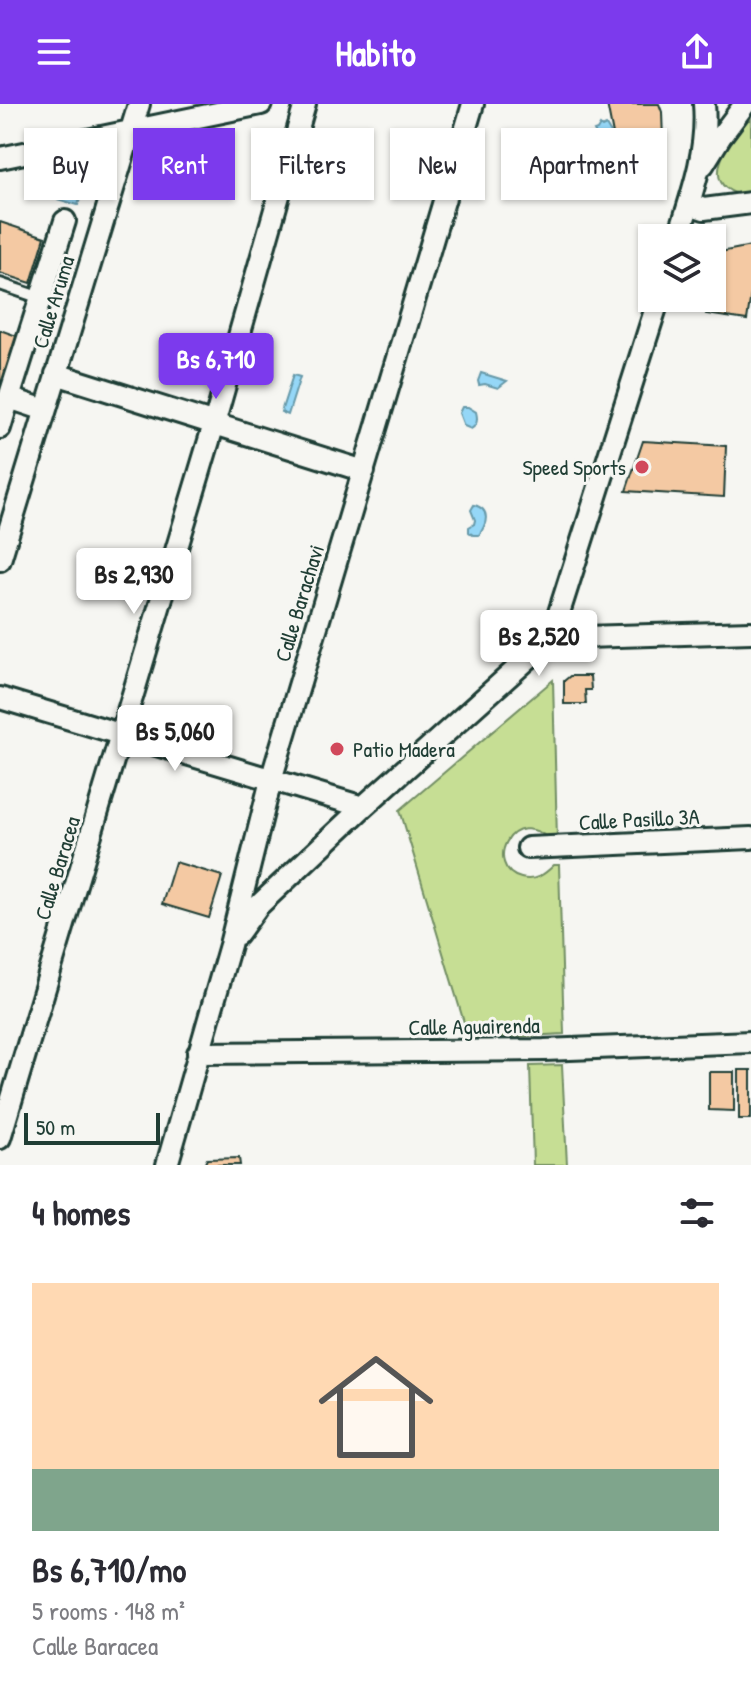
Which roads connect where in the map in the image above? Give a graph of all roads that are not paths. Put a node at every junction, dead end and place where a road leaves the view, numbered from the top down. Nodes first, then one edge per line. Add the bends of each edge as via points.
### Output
1 (139, 104) edge
2 (261, 104) edge
3 (305, 104) edge
4 (473, 104) edge
5 (704, 104) edge
6 (745, 104) edge
7 (132, 130) junction
8 (0, 158) edge
9 (697, 176) junction
10 (751, 203) edge
11 (689, 204) junction
12 (65, 221) dead end
13 (683, 224) edge
14 (0, 284) edge
15 (41, 298) junction
16 (655, 312) edge
17 (56, 374) junction
18 (5, 396) edge
19 (45, 410) junction
20 (214, 424) junction
21 (0, 428) edge
22 (364, 471) junction
23 (0, 560) edge
24 (751, 632) edge
25 (551, 638) junction
26 (0, 698) edge
27 (122, 734) junction
28 (271, 780) junction
29 (363, 807) junction
30 (751, 838) edge
31 (528, 848) dead end
32 (230, 945) junction
33 (751, 1042) edge
34 (198, 1053) junction
35 (0, 1138) edge
36 (167, 1165) edge

1 - 7 street, Calle Aruma
2 - 7 street
3 - 20 street, Calle Baracea
4 - 22 street, Calle Barachavi
5 - 9 street
6 - 9 street
7 - 8 street
7 - 17 street, Calle Aruma
9 - 11 street
10 - 11 street via 704,209
11 - 13 street
12 - 15 street
14 - 15 lane
15 - 18 street
16 - 25 street
17 - 19 street, Calle Aruma
17 - 20 street
18 - 19 street
18 - 21 street
19 - 23 street, Calle Aruma
20 - 22 street
20 - 27 street, Calle Baracea
22 - 28 street, Calle Barachavi
24 - 25 street
25 - 29 street
26 - 27 street
27 - 28 street
27 - 35 street, Calle Baracea
28 - 29 street
28 - 32 street, Calle Barachavi
29 - 32 street via 258,906
30 - 31 street, Calle Pasillo 3A
32 - 34 street, Calle Barachavi
33 - 34 street, Calle Aguairenda
34 - 36 street, Calle Barachavi

